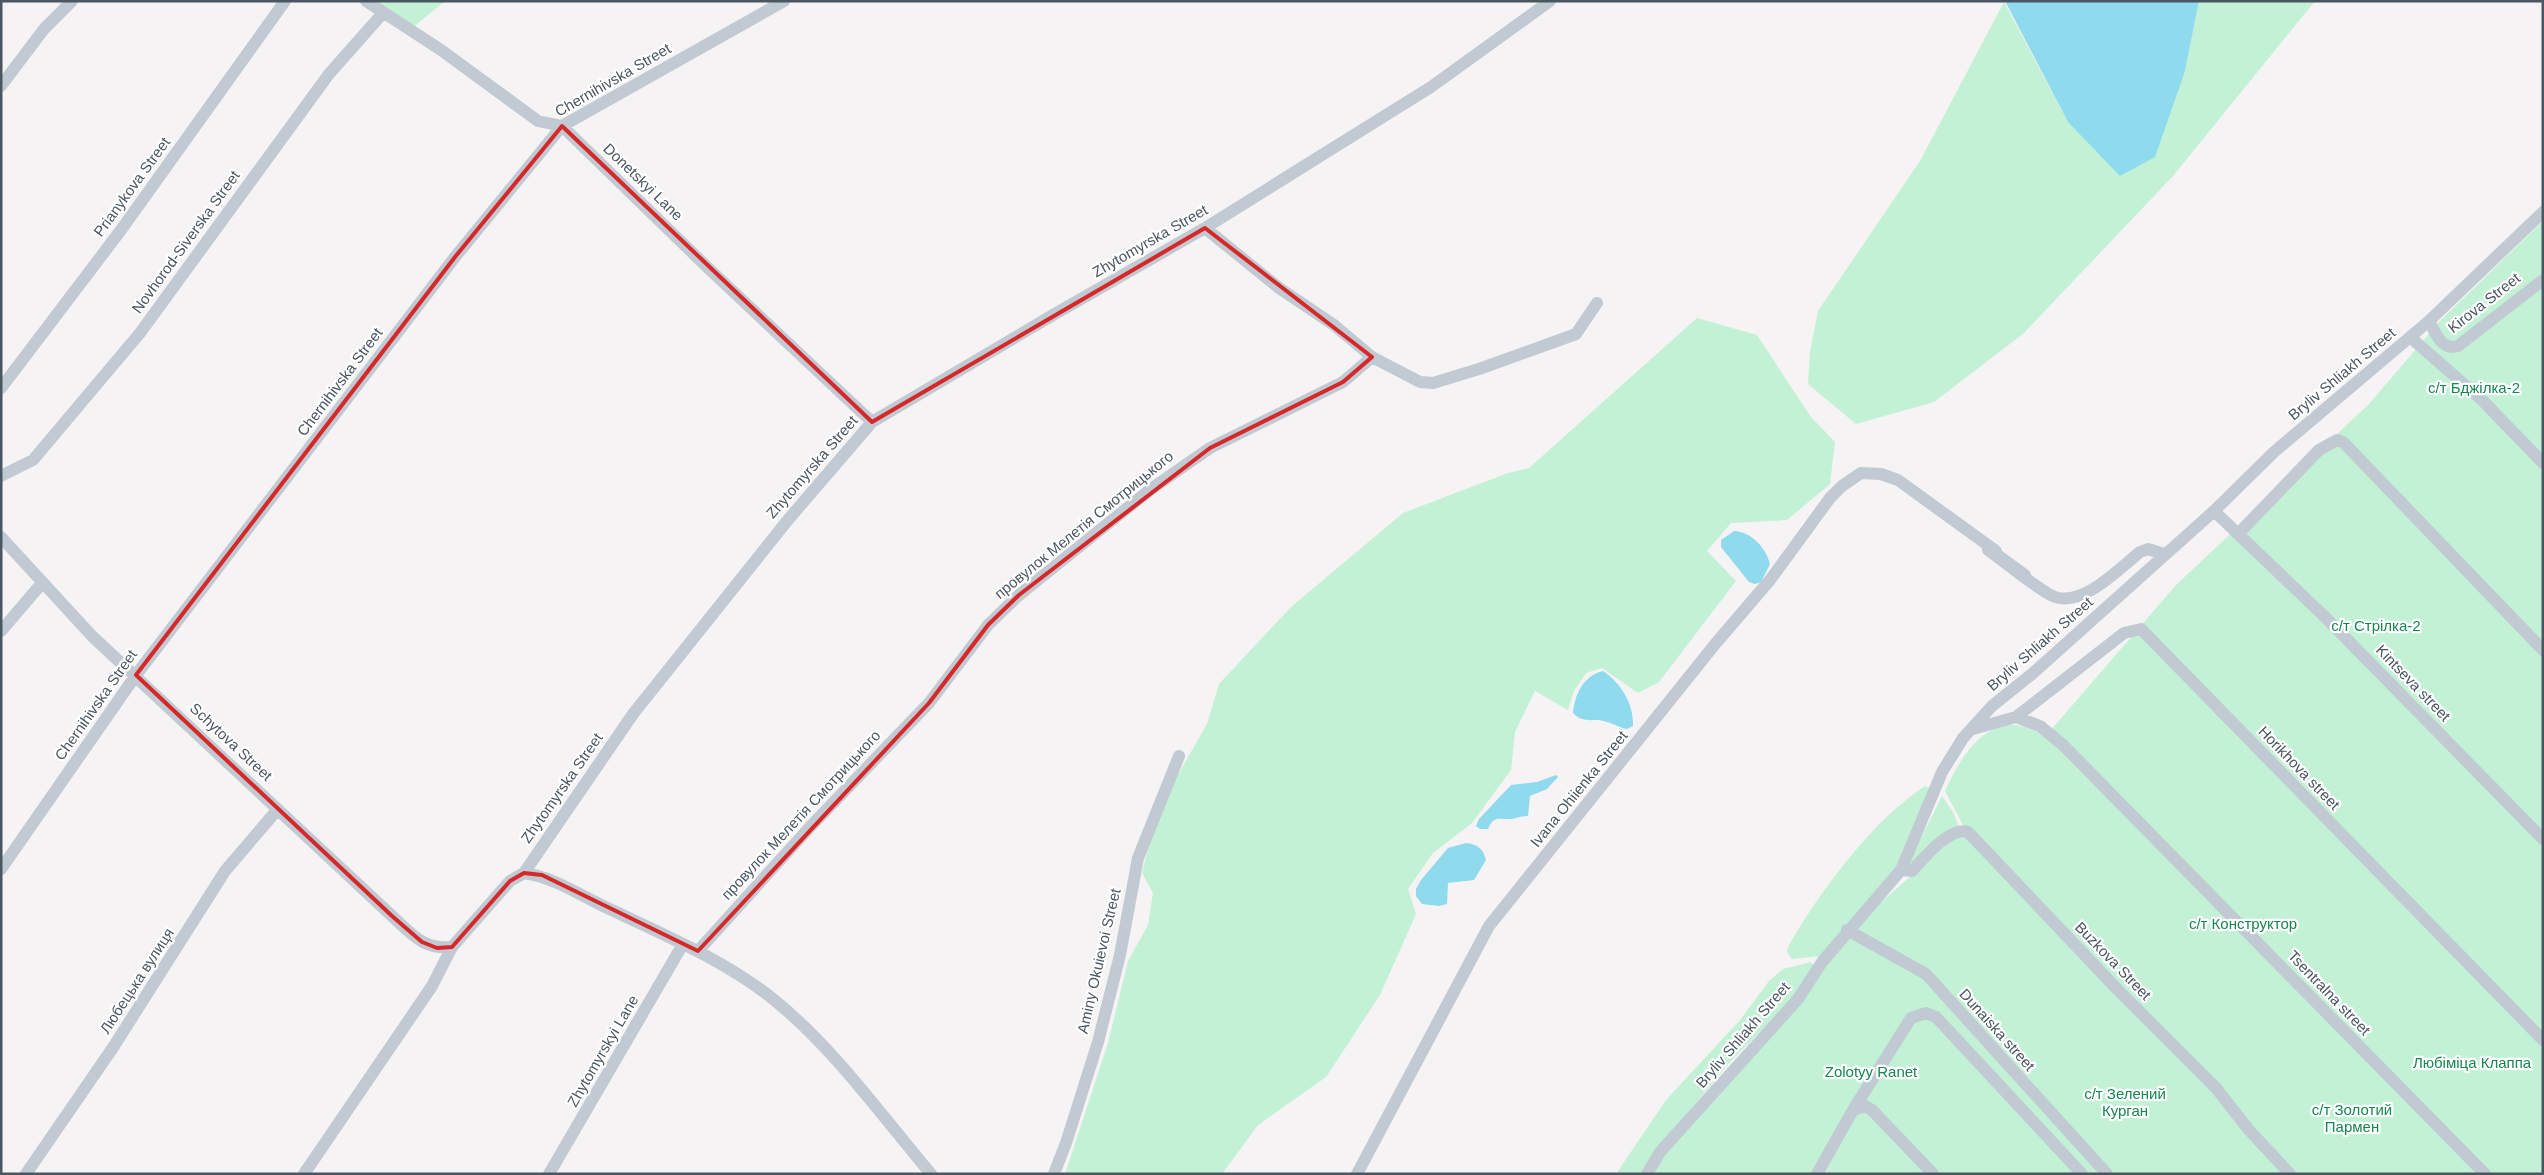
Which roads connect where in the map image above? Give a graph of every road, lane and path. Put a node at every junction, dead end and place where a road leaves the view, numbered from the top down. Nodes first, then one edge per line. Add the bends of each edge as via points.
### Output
1 (72, 1) edge
2 (285, 1) edge
3 (366, 1) edge
4 (784, 1) edge
5 (1550, 1) edge
6 (383, 13) junction
7 (1, 86) edge
8 (562, 126) junction
9 (2543, 212) edge
10 (1205, 228) junction
11 (2543, 280) edge
12 (1597, 303) dead end
13 (2429, 321) junction
14 (2410, 337) junction
15 (1372, 357) junction
16 (1, 388) edge
17 (872, 422) junction
18 (2543, 463) edge
19 (1884, 475) junction
20 (1, 476) edge
21 (2214, 511) junction
22 (2238, 534) junction
23 (1, 537) edge
24 (2164, 554) junction
25 (42, 583) junction
26 (1, 631) edge
27 (2543, 650) edge
28 (136, 675) junction
29 (2016, 717) junction
30 (1973, 729) junction
31 (1178, 756) dead end
32 (278, 809) junction
33 (2543, 839) edge
34 (1, 869) edge
35 (1901, 870) junction
36 (524, 873) junction
37 (1847, 930) junction
38 (684, 944) junction
39 (452, 947) junction
40 (698, 951) junction
41 (2543, 1040) edge
42 (1853, 1110) junction
43 (26, 1174) edge
44 (304, 1174) edge
45 (550, 1174) edge
46 (931, 1174) edge
47 (1054, 1174) edge
48 (1356, 1174) edge
49 (1647, 1174) edge
50 (1817, 1174) edge
51 (1934, 1174) edge
52 (2082, 1174) edge
53 (2107, 1174) edge
54 (2290, 1174) edge
55 (2485, 1174) edge

1 - 7 street via 44,29
2 - 16 street, Prianykova Street via 121,230
3 - 6 street
4 - 8 street, Chernihivska Street
5 - 10 street, Zhytomyrska Street via 1431,87
6 - 8 street via 441,50 538,121
6 - 20 street, Novhorod-Siverska Street via 329,74 140,333 33,460
8 - 17 street, Donetskyi Lane
8 - 28 street, Chernihivska Street via 455,258
9 - 13 street, Bryliv Shliakh Street
10 - 15 street via 1278,288 1334,326
10 - 17 street, Zhytomyrska Street
11 - 13 street, Kirova Street via 2458,346 2449,347 2441,343
12 - 15 street via 1576,334 1433,383 1420,382
13 - 14 street, Bryliv Shliakh Street
14 - 18 street via 2482,400
14 - 21 street, Bryliv Shliakh Street via 2274,452
15 - 40 street, провулок Мелетія Смотрицького via 1343,382 1210,448 1151,489 1019,595 988,625 929,703 810,827
17 - 36 street, Zhytomyrska Street via 786,520 633,714
19 - 19 street via 1949,519 1996,551 1902,482
19 - 19 street via 2013,566 2025,574 2012,564
19 - 24 street via 2056,598 2081,595 2093,589 2140,552 2148,549
19 - 48 street, Ivana Ohiienka Street via 1861,473 1830,498 1770,580 1489,926
21 - 22 street, Kintseva street
21 - 24 street, Bryliv Shliakh Street
22 - 27 street via 2319,450 2337,440 2343,442
22 - 33 street, Kintseva street via 2325,617
23 - 25 street, Schytova Street
24 - 30 street, Bryliv Shliakh Street via 2089,624 1992,706
25 - 26 street
25 - 28 street, Schytova Street via 92,636
28 - 32 street, Schytova Street
28 - 34 street, Chernihivska Street
29 - 30 street
29 - 41 street, Horikhova street via 2124,633 2141,629
29 - 55 street, Tsentralna street via 2040,726 2063,745
30 - 35 street, Bryliv Shliakh Street via 1963,738 1942,772
31 - 47 street, Aminy Okuievoi Street via 1138,858 1120,955 1098,1042
32 - 39 street, Schytova Street via 422,942 437,948
32 - 43 street, Любецька вулиця via 225,871 119,1038
35 - 37 street, Bryliv Shliakh Street
35 - 54 street, Buzkova Street via 1912,870 1957,831 1968,832 2216,1088
36 - 38 street via 542,875
36 - 39 street, Zhytomyrska Street via 510,881
37 - 49 street, Bryliv Shliakh Street via 1798,999 1660,1152
37 - 53 street, Dunaiska street via 1926,974
38 - 40 street
38 - 45 street, Zhytomyrskyi Lane
39 - 44 street, Zhytomyrska Street via 432,986
40 - 46 street via 753,984 819,1041
42 - 50 street
42 - 51 street via 1865,1106 1872,1110
42 - 52 street via 1911,1018 1921,1013 1936,1017

